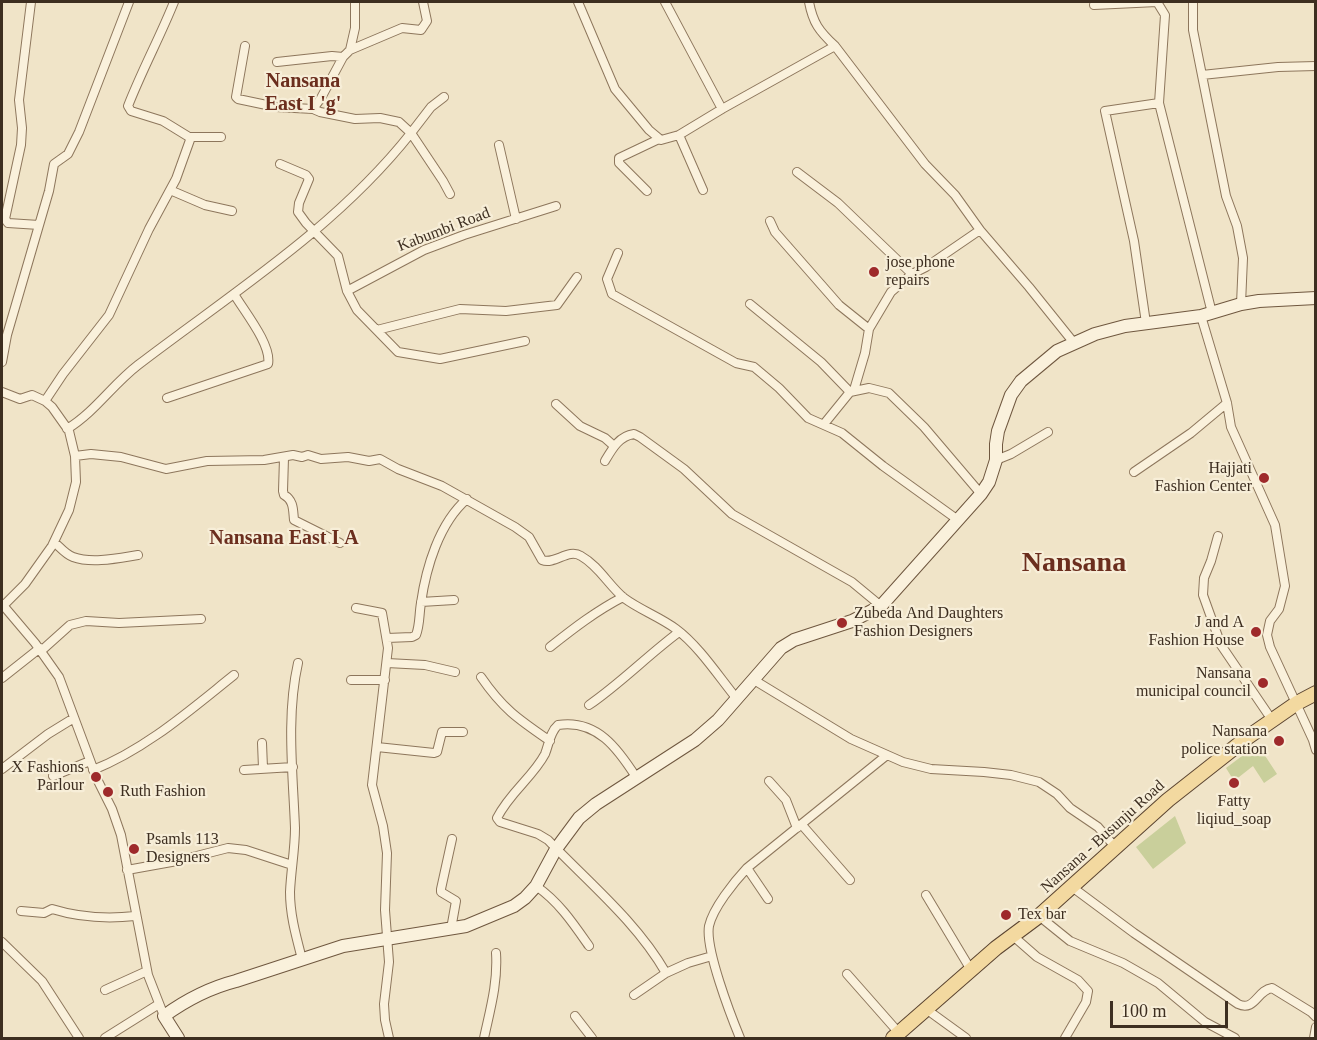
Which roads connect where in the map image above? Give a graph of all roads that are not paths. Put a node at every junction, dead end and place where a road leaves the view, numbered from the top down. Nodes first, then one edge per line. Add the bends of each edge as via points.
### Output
1 (31, 2) edge
2 (129, 2) edge
3 (174, 2) edge
4 (355, 2) edge
5 (423, 2) edge
6 (578, 2) edge
7 (665, 2) edge
8 (809, 2) edge
9 (1193, 2) edge
10 (1094, 5) dead end
11 (245, 46) dead end
12 (835, 46) junction
13 (350, 50) junction
14 (343, 57) junction
15 (277, 62) dead end
16 (1316, 66) edge
17 (1202, 75) junction
18 (444, 97) dead end
19 (1159, 103) junction
20 (313, 109) junction
21 (722, 109) junction
22 (411, 133) junction
23 (679, 135) junction
24 (189, 137) junction
25 (221, 137) dead end
26 (658, 139) junction
27 (498, 145) dead end
28 (280, 164) dead end
29 (797, 171) dead end
30 (170, 190) junction
31 (703, 190) dead end
32 (647, 191) dead end
33 (450, 194) dead end
34 (556, 206) dead end
35 (232, 211) dead end
36 (516, 219) junction
37 (770, 221) dead end
38 (39, 225) junction
39 (314, 230) junction
40 (980, 231) junction
41 (618, 253) dead end
42 (912, 274) junction
43 (578, 277) dead end
44 (347, 291) junction
45 (234, 294) junction
46 (1316, 298) edge
47 (750, 304) dead end
48 (1241, 304) junction
49 (1207, 314) junction
50 (1146, 324) junction
51 (869, 329) junction
52 (377, 330) junction
53 (525, 341) dead end
54 (1074, 343) junction
55 (2, 362) edge
56 (852, 391) junction
57 (2, 392) edge
58 (167, 398) dead end
59 (45, 401) junction
60 (1227, 403) junction
61 (556, 404) dead end
62 (824, 424) junction
63 (67, 429) junction
64 (1048, 432) dead end
65 (614, 446) junction
66 (75, 456) junction
67 (284, 458) junction
68 (996, 460) junction
69 (605, 461) dead end
70 (1134, 472) dead end
71 (981, 494) junction
72 (467, 499) junction
73 (958, 520) junction
74 (1218, 536) dead end
75 (54, 543) junction
76 (340, 543) dead end
77 (138, 555) dead end
78 (623, 597) junction
79 (454, 600) dead end
80 (421, 602) junction
81 (2, 605) edge
82 (881, 606) junction
83 (356, 608) dead end
84 (201, 619) dead end
85 (679, 632) junction
86 (387, 638) junction
87 (550, 647) dead end
88 (41, 650) junction
89 (298, 663) dead end
90 (387, 663) junction
91 (455, 672) dead end
92 (234, 675) dead end
93 (481, 677) dead end
94 (2, 678) edge
95 (351, 680) dead end
96 (754, 680) junction
97 (385, 681) junction
98 (1316, 693) edge
99 (738, 699) junction
100 (1297, 703) junction
101 (589, 705) dead end
102 (74, 718) junction
103 (1272, 720) junction
104 (462, 732) dead end
105 (550, 741) junction
106 (262, 744) dead end
107 (377, 747) junction
108 (1316, 750) edge
109 (887, 755) junction
110 (92, 765) junction
111 (293, 767) junction
112 (262, 768) junction
113 (2, 769) edge
114 (244, 770) dead end
115 (53, 776) dead end
116 (636, 777) junction
117 (768, 781) dead end
118 (799, 826) junction
119 (452, 838) dead end
120 (1116, 848) junction
121 (556, 849) junction
122 (292, 865) junction
123 (747, 868) junction
124 (126, 870) junction
125 (850, 880) dead end
126 (536, 886) junction
127 (1071, 887) junction
128 (926, 895) dead end
129 (768, 899) dead end
130 (21, 911) dead end
131 (135, 916) junction
132 (1039, 916) junction
133 (451, 929) junction
134 (1013, 936) junction
135 (387, 938) junction
136 (2, 942) edge
137 (589, 946) dead end
138 (496, 953) dead end
139 (712, 956) junction
140 (302, 959) junction
141 (971, 970) junction
142 (147, 971) junction
143 (666, 973) junction
144 (847, 974) dead end
145 (105, 990) dead end
146 (634, 995) dead end
147 (926, 1009) junction
148 (161, 1010) junction
149 (575, 1016) dead end
150 (1316, 1017) edge
151 (1316, 1027) edge
152 (896, 1036) edge
153 (79, 1038) edge
154 (105, 1038) edge
155 (178, 1038) edge
156 (389, 1038) edge
157 (483, 1038) edge
158 (592, 1038) edge
159 (740, 1038) edge
160 (966, 1038) edge
161 (1065, 1038) edge
162 (1235, 1038) edge
163 (1314, 1038) edge

1 - 38 street via 19,100 21,145 5,219 8,223
2 - 38 street via 79,132 68,154 54,164
3 - 24 street via 128,106 131,111 163,121
4 - 13 street
5 - 13 street via 427,21 421,30 402,28
6 - 26 street via 615,89
7 - 21 street
8 - 12 street via 812,18
9 - 17 street via 1193,30
10 - 19 street via 1157,2 1165,15
11 - 20 street via 236,97 276,107
12 - 21 street
12 - 40 street
13 - 14 street
14 - 15 street
14 - 20 street
16 - 17 street
17 - 48 street via 1226,196 1243,258
18 - 22 street
19 - 49 street
19 - 50 street via 1105,111 1134,241
20 - 22 street via 355,119 399,122
21 - 23 street
22 - 33 street
22 - 39 street via 377,173
23 - 26 street
23 - 31 street
24 - 25 street
24 - 30 street
26 - 32 street via 619,158 619,163
27 - 36 street
28 - 39 street via 309,179 298,212
29 - 42 street via 838,203
30 - 35 street
30 - 59 street via 109,315
34 - 36 street, Kabumbi Road
36 - 44 street, Kabumbi Road via 424,250
37 - 51 street via 824,289
38 - 55 street
39 - 44 street via 338,256
39 - 45 street
40 - 42 street
40 - 54 street
41 - 62 street via 607,279 612,294 736,363 754,367 808,418
42 - 51 street via 891,292
43 - 52 street via 557,305 506,311 460,309
44 - 52 street via 357,310
45 - 58 street via 256,329 268,364
45 - 63 street via 122,377 95,407
46 - 48 street
47 - 56 street
48 - 49 street
49 - 50 street
49 - 60 street
50 - 54 street via 1095,334
51 - 56 street
52 - 53 street via 398,352 440,359
54 - 68 street via 1033,370 1011,395 998,431
56 - 62 street
56 - 71 street via 869,388 889,393
57 - 59 street via 20,399 32,395
59 - 63 street
60 - 70 street
60 - 100 street via 1231,427 1275,525 1285,586 1267,635
61 - 65 street via 580,426
62 - 73 street via 842,433
63 - 66 street
64 - 68 street
65 - 69 street
65 - 82 street via 628,435 640,437 684,469 732,514 852,582
66 - 67 street via 121,457 166,469 207,461
66 - 75 street via 74,494
67 - 72 street via 308,455 321,459 380,459
67 - 76 street via 283,491 293,506 294,520
68 - 71 street
71 - 73 street
72 - 78 street via 529,537 542,560 580,555
72 - 80 street via 452,514 436,544
73 - 82 street
74 - 103 street via 1204,578 1203,595 1221,645
75 - 77 street via 80,559
75 - 81 street via 25,584
78 - 85 street
78 - 87 street
79 - 80 street
80 - 86 street via 416,635
81 - 88 street
82 - 96 street via 852,621 794,640 781,648
83 - 86 street via 382,613
84 - 88 street via 87,621 70,625
85 - 99 street
85 - 101 street
86 - 90 street
88 - 94 street
88 - 102 street via 58,677
89 - 111 street
90 - 91 street via 425,665
90 - 97 street
92 - 110 street via 133,751 117,760
93 - 105 street via 513,715
95 - 97 street
96 - 99 street
96 - 109 street via 851,739
97 - 107 street
98 - 100 main road, Nansana - Busunju Road
99 - 116 street via 715,730
100 - 103 main road, Nansana - Busunju Road
100 - 108 street
102 - 110 street
102 - 113 street
103 - 120 main road, Nansana - Busunju Road via 1168,800
104 - 107 street via 442,732 434,753
105 - 116 street via 558,725 592,729 620,753
105 - 121 street via 544,756 497,818 538,834
106 - 112 street
107 - 135 street via 372,785 386,840
109 - 118 street
109 - 120 street via 931,769 1011,775 1039,782 1098,826
110 - 115 street
110 - 124 street via 118,826
111 - 112 street
111 - 122 street
112 - 114 street
116 - 121 street via 579,818
117 - 118 street via 786,800
118 - 123 street
118 - 125 street
119 - 133 street via 441,889 456,901
120 - 127 main road, Nansana - Busunju Road
121 - 126 street
121 - 143 street via 619,913
122 - 124 street via 228,848
122 - 140 street via 291,913
123 - 129 street
123 - 139 street via 733,882 712,918
124 - 131 street
126 - 133 street via 514,906 479,922
126 - 137 street via 564,910
127 - 132 main road, Nansana - Busunju Road
127 - 150 street via 1243,1007 1272,988
128 - 141 street
130 - 131 street via 44,913 52,909 112,918
131 - 142 street
132 - 134 main road, Nansana - Busunju Road
132 - 162 street via 1070,941 1124,963 1158,983 1205,1022
133 - 135 street
134 - 141 main road, Nansana - Busunju Road
134 - 161 street via 1088,991 1086,1002
135 - 140 street
135 - 156 street via 389,962 384,1004
136 - 153 street via 42,981
138 - 157 street via 497,969
139 - 143 street
139 - 159 street
140 - 148 street via 218,986
141 - 147 main road, Nansana - Busunju Road
142 - 145 street
142 - 148 street
143 - 146 street
144 - 152 street
147 - 152 main road, Nansana - Busunju Road
147 - 160 street
148 - 154 street
148 - 155 street
149 - 158 street
151 - 163 street

